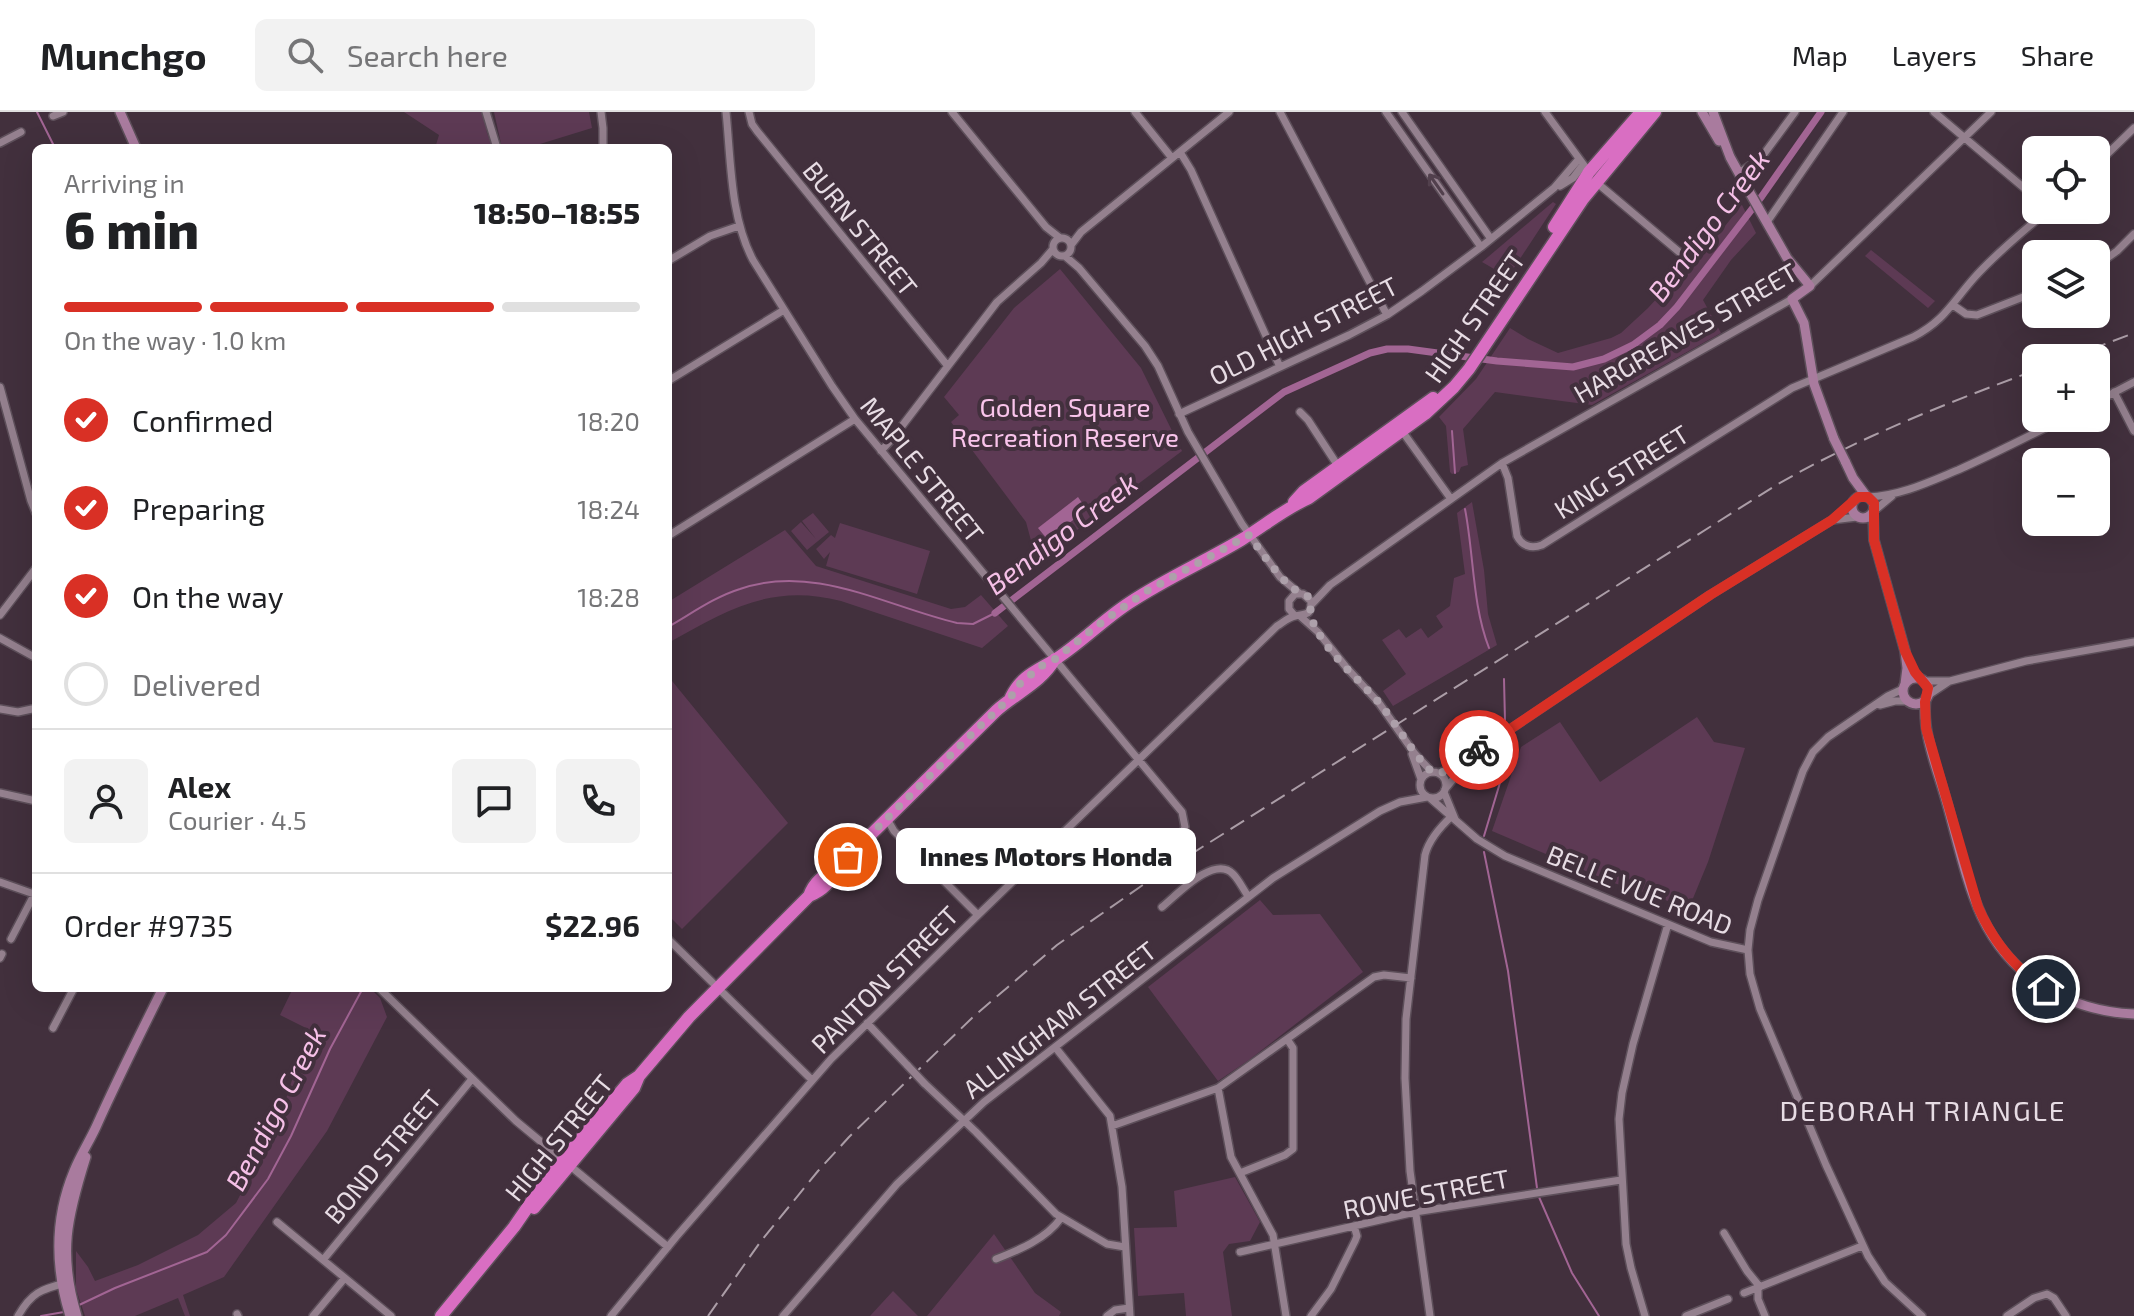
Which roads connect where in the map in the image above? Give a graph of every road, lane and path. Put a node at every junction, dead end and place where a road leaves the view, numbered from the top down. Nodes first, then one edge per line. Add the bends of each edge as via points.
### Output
1 (63, 112) edge
2 (120, 112) edge
3 (486, 112) edge
4 (601, 112) edge
5 (726, 112) edge
6 (749, 112) edge
7 (952, 112) edge
8 (1135, 112) edge
9 (1229, 112) edge
10 (1280, 112) edge
11 (1386, 112) edge
12 (1402, 112) edge
13 (1545, 112) edge
14 (1641, 112) edge
15 (1655, 112) edge
16 (1702, 112) edge
17 (1713, 112) edge
18 (1795, 112) edge
19 (1843, 112) edge
20 (1934, 112) edge
21 (1991, 112) edge
22 (53, 116) dead end
23 (2134, 128) edge
24 (21, 132) dead end
25 (1965, 137) junction
26 (0, 143) edge
27 (134, 144) edge
28 (496, 144) edge
29 (603, 144) edge
30 (2110, 151) edge
31 (1180, 152) junction
32 (1730, 157) junction
33 (1172, 158) junction
34 (1587, 170) junction
35 (1739, 173) junction
36 (1558, 186) junction
37 (2022, 186) edge
38 (1572, 197) junction
39 (1767, 221) junction
40 (2033, 224) edge
41 (739, 226) junction
42 (2134, 234) edge
43 (1491, 239) junction
44 (1062, 247) junction
45 (1481, 247) junction
46 (2110, 256) edge
47 (672, 259) edge
48 (1691, 262) dead end
49 (1810, 286) junction
50 (2022, 298) edge
51 (1792, 299) junction
52 (1953, 305) junction
53 (784, 310) junction
54 (1387, 315) junction
55 (1478, 349) junction
56 (947, 365) junction
57 (1280, 367) junction
58 (672, 379) edge
59 (1812, 379) junction
60 (2134, 382) edge
61 (0, 387) edge
62 (2114, 392) junction
63 (2110, 394) edge
64 (1300, 412) dead end
65 (1179, 414) junction
66 (855, 419) junction
67 (1400, 428) junction
68 (2134, 431) edge
69 (2038, 432) edge
70 (881, 451) junction
71 (1502, 463) junction
72 (1338, 466) junction
73 (1853, 478) junction
74 (1894, 495) junction
75 (1868, 497) junction
76 (1451, 499) junction
77 (1853, 502) junction
78 (32, 503) edge
79 (1291, 506) junction
80 (1874, 511) junction
81 (1858, 518) junction
82 (1832, 520) junction
83 (672, 533) edge
84 (1249, 535) junction
85 (1874, 540) junction
86 (32, 573) edge
87 (1280, 577) junction
88 (1330, 585) junction
89 (1301, 594) junction
90 (1289, 602) junction
91 (1311, 608) junction
92 (0, 615) edge
93 (1298, 616) junction
94 (1277, 626) junction
95 (1318, 632) junction
96 (0, 638) edge
97 (2134, 642) edge
98 (1905, 651) junction
99 (32, 656) edge
100 (1055, 659) junction
101 (1922, 680) junction
102 (1950, 681) junction
103 (1904, 686) junction
104 (1927, 697) junction
105 (1908, 701) junction
106 (0, 709) edge
107 (32, 709) dead end
108 (1871, 709) junction
109 (1926, 728) junction
110 (1408, 745) junction
111 (1477, 751) junction
112 (1139, 761) junction
113 (1436, 773) junction
114 (1420, 783) junction
115 (1445, 790) junction
116 (0, 793) edge
117 (1429, 798) junction
118 (32, 800) edge
119 (1400, 802) junction
120 (1453, 817) junction
121 (887, 819) junction
122 (1175, 850) dead end
123 (0, 882) edge
124 (32, 892) edge
125 (1248, 896) junction
126 (32, 899) edge
127 (1162, 907) dead end
128 (978, 915) junction
129 (1668, 924) junction
130 (11, 939) dead end
131 (672, 943) edge
132 (1748, 950) junction
133 (1411, 978) junction
134 (719, 987) junction
135 (72, 992) edge
136 (161, 992) edge
137 (383, 992) edge
138 (2134, 1014) edge
139 (867, 1023) junction
140 (53, 1028) dead end
141 (1287, 1039) junction
142 (1055, 1047) junction
143 (472, 1079) junction
144 (812, 1080) junction
145 (1218, 1088) junction
146 (964, 1120) junction
147 (1112, 1126) junction
148 (566, 1164) junction
149 (1240, 1173) junction
150 (1621, 1180) junction
151 (1415, 1212) junction
152 (1061, 1218) junction
153 (277, 1222) dead end
154 (1354, 1226) junction
155 (1724, 1233) dead end
156 (1275, 1245) junction
157 (1862, 1246) junction
158 (668, 1247) junction
159 (1125, 1247) junction
160 (1240, 1252) dead end
161 (996, 1259) dead end
162 (323, 1260) junction
163 (344, 1279) junction
164 (64, 1283) junction
165 (1759, 1288) junction
166 (1744, 1293) dead end
167 (68, 1299) junction
168 (1728, 1299) dead end
169 (1130, 1312) edge
170 (18, 1316) edge
171 (70, 1316) edge
172 (77, 1316) edge
173 (313, 1316) edge
174 (391, 1316) edge
175 (441, 1316) edge
176 (611, 1316) edge
177 (783, 1316) edge
178 (1107, 1316) edge
179 (1286, 1316) edge
180 (1311, 1316) edge
181 (1430, 1316) edge
182 (1645, 1316) edge
183 (1686, 1316) edge
184 (1765, 1316) edge
185 (1922, 1316) edge
186 (2007, 1316) edge
187 (2066, 1316) edge

1 - 22 street
2 - 27 street
3 - 28 street
4 - 29 street
5 - 41 street, MAPLE STREET
6 - 56 street, BURN STREET via 756,129
7 - 44 street
8 - 33 street
9 - 31 street
10 - 54 street
45 -> 11 street
12 - 43 street
13 - 34 street
14 - 34 highway, HIGH STREET
15 - 34 highway, HIGH STREET
16 - 32 street
17 - 32 street
18 - 35 street via 1761,158
19 - 39 street
20 - 25 street
21 - 25 street, HARGREAVES STREET
23 - 30 street
24 - 26 street
25 - 37 street
25 - 49 street, HARGREAVES STREET
31 - 33 street
31 - 57 street
32 - 35 street
33 - 44 street
34 - 36 street, OLD HIGH STREET
34 - 38 highway, HIGH STREET
34 - 48 street
34 - 55 highway, HIGH STREET
35 - 39 street
36 - 38 street via 1568,187
36 - 43 street, OLD HIGH STREET
38 - 55 highway, HIGH STREET
39 - 49 street
40 - 52 street
41 - 47 street
41 - 53 street, MAPLE STREET
42 - 46 street
43 - 45 street, OLD HIGH STREET
44 - 56 street via 997,302
44 - 65 street via 1145,346
45 - 54 street, OLD HIGH STREET
49 - 51 street, HARGREAVES STREET
50 - 52 street via 1980,314 1966,314
51 - 59 street via 1804,323
51 - 71 street, HARGREAVES STREET
52 - 59 street via 1923,332
53 - 58 street
53 - 66 street, MAPLE STREET
54 - 57 street, OLD HIGH STREET
55 - 67 highway, HIGH STREET via 1465,368
56 - 70 street
57 - 65 street, OLD HIGH STREET
59 - 71 street, KING STREET via 1538,546 1525,545 1517,536
59 - 73 street, bridge
60 - 62 street
61 - 78 street
62 - 63 street
62 - 68 street
64 - 72 street
65 - 84 street
66 - 70 street, MAPLE STREET
66 - 83 street
67 - 72 highway, HIGH STREET
67 - 76 street
67 - 79 highway, HIGH STREET
69 - 74 street
70 - 100 street, MAPLE STREET
71 - 76 street, HARGREAVES STREET
72 - 79 highway, HIGH STREET
73 - 75 street
73 - 77 street
74 - 75 street
74 - 80 street
75 - 77 street
75 - 80 street
76 - 88 street
77 - 81 street
77 - 82 street
79 - 84 highway, HIGH STREET
80 - 81 street
80 - 85 street
81 - 82 street
81 - 85 street
82 - 111 street
84 - 87 street
84 - 100 highway, HIGH STREET via 1140,596
85 - 98 street
86 - 92 street
87 - 89 street
87 - 90 street
88 - 89 street
88 - 91 street
89 - 90 street
89 - 91 street via 1309,598
90 - 93 street via 1290,612
90 - 94 street, PANTON STREET
91 - 93 street
91 - 95 street
93 - 94 street, PANTON STREET
93 - 95 street
94 - 112 street, PANTON STREET
95 - 110 street
96 - 99 street
97 - 102 street
98 - 101 street
98 - 103 street
100 - 112 street, MAPLE STREET
100 - 121 highway, HIGH STREET via 1047,673 1011,697
101 - 102 street
101 - 103 street via 1912,679
101 - 104 street
102 - 104 street
103 - 105 street
103 - 108 street
104 - 105 street via 1917,704
104 - 109 street
105 - 108 street
105 - 109 street
106 - 107 street
108 - 132 street via 1828,737 1808,761 1758,900
109 - 138 street via 1972,890 2001,949 2059,997
110 - 113 street
110 - 114 street
111 - 113 street
111 - 115 street
112 - 122 street, MAPLE STREET via 1184,816
112 - 128 street, PANTON STREET
113 - 114 street via 1426,774
113 - 115 street via 1445,780
114 - 117 street
114 - 119 street, ALLINGHAM STREET
115 - 117 street
115 - 120 street
116 - 118 street
117 - 119 street, ALLINGHAM STREET
117 - 120 street, BELLE VUE ROAD
119 - 125 street, ALLINGHAM STREET via 1355,825
120 - 129 street, BELLE VUE ROAD via 1505,856
120 - 133 street via 1426,849
121 - 128 street
121 - 134 highway, HIGH STREET via 824,875
123 - 124 street
125 - 127 street via 1233,874 1220,870 1190,881
125 - 142 street, ALLINGHAM STREET
126 - 130 street
128 - 139 street, PANTON STREET
129 - 132 street, BELLE VUE ROAD
129 - 150 street via 1622,1093
131 - 134 street
132 - 157 street, BELLE VUE ROAD via 1760,1009
133 - 141 street via 1374,977
133 - 151 street via 1405,1105
134 - 144 street
134 - 148 highway, HIGH STREET via 627,1084
135 - 140 street
136 - 164 street via 92,1135 67,1225
137 - 143 street
139 - 144 street, PANTON STREET
139 - 146 street, bridge
141 - 145 street
141 - 149 street via 1293,1048 1293,1149
142 - 146 street, ALLINGHAM STREET
142 - 147 street via 1108,1111
143 - 148 street
143 - 162 street, BOND STREET
144 - 158 street, PANTON STREET
145 - 147 street
145 - 149 street via 1230,1153
146 - 152 street
146 - 177 street, ALLINGHAM STREET via 897,1184
147 - 159 street
148 - 158 street
148 - 175 highway, HIGH STREET
149 - 156 street
150 - 151 street, ROWE STREET
150 - 182 street via 1624,1229
151 - 154 street, ROWE STREET
151 - 181 street
152 - 159 street via 1107,1244
152 - 161 street via 1035,1240
153 - 162 street
154 - 156 street, ROWE STREET
154 - 180 street via 1356,1238 1348,1255
155 - 165 street
156 - 160 street, ROWE STREET
156 - 179 street
157 - 165 street
157 - 185 street, BELLE VUE ROAD via 1885,1282
158 - 176 street, PANTON STREET
159 - 169 street
162 - 163 street
163 - 173 street
163 - 174 street
164 - 167 street
164 - 170 street via 34,1294
165 - 166 street
165 - 184 street
167 - 171 street
167 - 172 street
168 - 183 street
169 - 178 street via 1115,1310
186 - 187 street via 2043,1294 2054,1298

